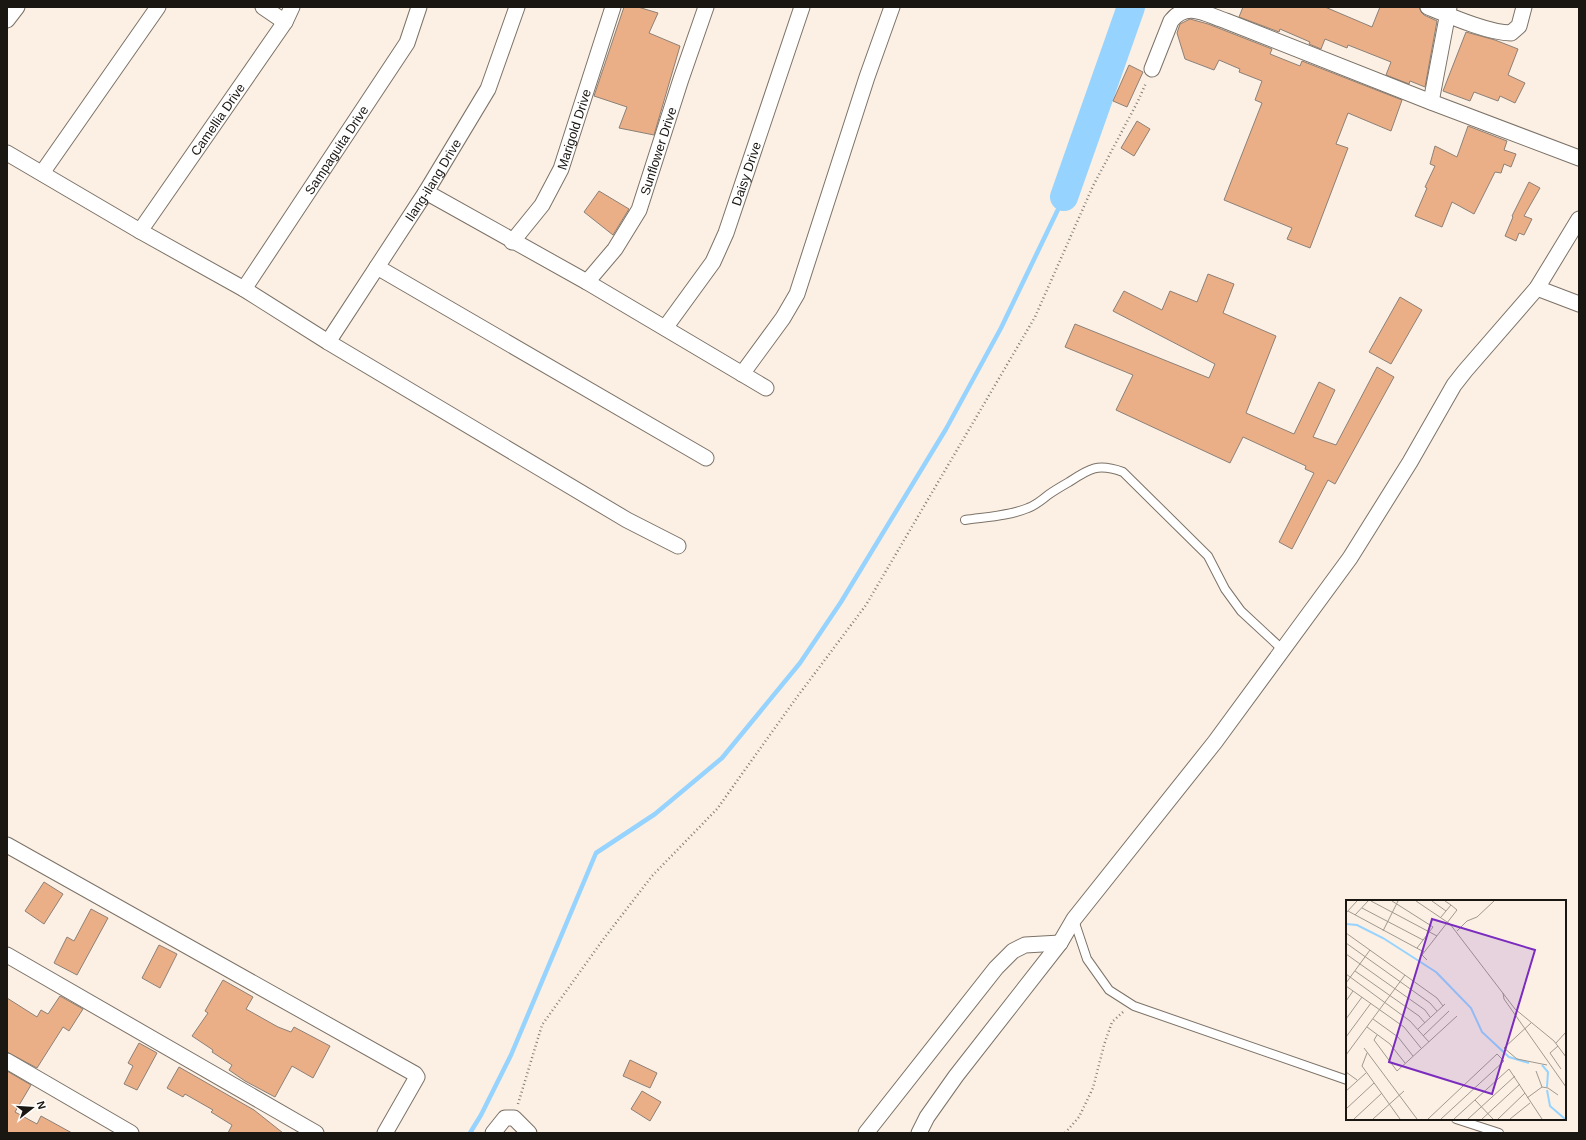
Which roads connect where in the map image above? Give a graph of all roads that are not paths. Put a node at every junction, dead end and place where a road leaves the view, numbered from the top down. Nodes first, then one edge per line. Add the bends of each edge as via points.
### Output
1 (17, 7) edge
2 (158, 7) edge
3 (263, 7) edge
4 (292, 7) edge
5 (419, 7) edge
6 (517, 7) edge
7 (613, 7) edge
8 (706, 7) edge
9 (802, 7) edge
10 (892, 7) edge
11 (1428, 7) edge
12 (1524, 7) edge
13 (1449, 11) edge
14 (1227, 14) edge
15 (7, 20) edge
16 (285, 22) junction
17 (1152, 69) road end
18 (1431, 102) junction
19 (7, 153) edge
20 (1579, 158) edge
21 (42, 173) junction
22 (426, 192) junction
23 (1579, 219) edge
24 (140, 231) junction
25 (512, 242) junction
26 (377, 267) junction
27 (587, 282) junction
28 (1537, 288) junction
29 (244, 289) junction
30 (1579, 304) edge
31 (665, 328) junction
32 (328, 342) junction
33 (742, 374) junction
34 (766, 388) dead end
35 (706, 458) dead end
36 (965, 520) dead end
37 (678, 546) dead end
38 (1283, 650) junction
39 (7, 845) edge
40 (1074, 919) junction
41 (1060, 943) junction
42 (7, 955) edge
43 (7, 1061) edge
44 (1346, 1080) edge
45 (1459, 1120) edge
46 (131, 1133) edge
47 (316, 1133) edge
48 (385, 1133) edge
49 (493, 1133) edge
50 (529, 1133) edge
51 (866, 1133) edge
52 (919, 1133) edge
53 (1499, 1133) edge

1 - 15 street
2 - 21 street
3 - 16 street
4 - 16 street, Camellia Drive
5 - 29 street, Sampaguita Drive via 407,43
6 - 22 street, Ilang-ilang Drive via 488,89
7 - 25 street, Marigold Drive via 561,169 542,205
8 - 27 street, Sunflower Drive via 639,210 615,249
9 - 31 street, Daisy Drive via 726,233 713,262
10 - 33 street via 797,294 784,318
11 - 13 street
12 - 13 street via 1519,26 1511,33 1501,33
13 - 18 street
14 - 17 street via 1184,10 1171,22
14 - 18 street
16 - 24 street, Camellia Drive
18 - 20 street
19 - 21 street
21 - 24 street
22 - 25 street
22 - 26 street, Ilang-ilang Drive
23 - 28 street
24 - 29 street
25 - 27 street
26 - 32 street, Ilang-ilang Drive
26 - 35 street
27 - 31 street
28 - 30 street
28 - 38 street via 1454,385 1350,558
29 - 32 street
31 - 33 street
32 - 37 street via 627,520
33 - 34 street
36 - 38 lane via 1028,509 1088,470 1101,467 1123,472 1208,556 1225,589 1241,611
38 - 40 street via 1215,742
39 - 48 street via 415,1074 417,1077
40 - 41 street
40 - 44 lane via 1087,959 1109,990 1134,1006
41 - 51 street via 1025,945 1013,951 996,968
41 - 52 street via 956,1076 927,1117
42 - 47 street
43 - 46 street
45 - 53 lane
49 - 50 street via 505,1118 514,1118

